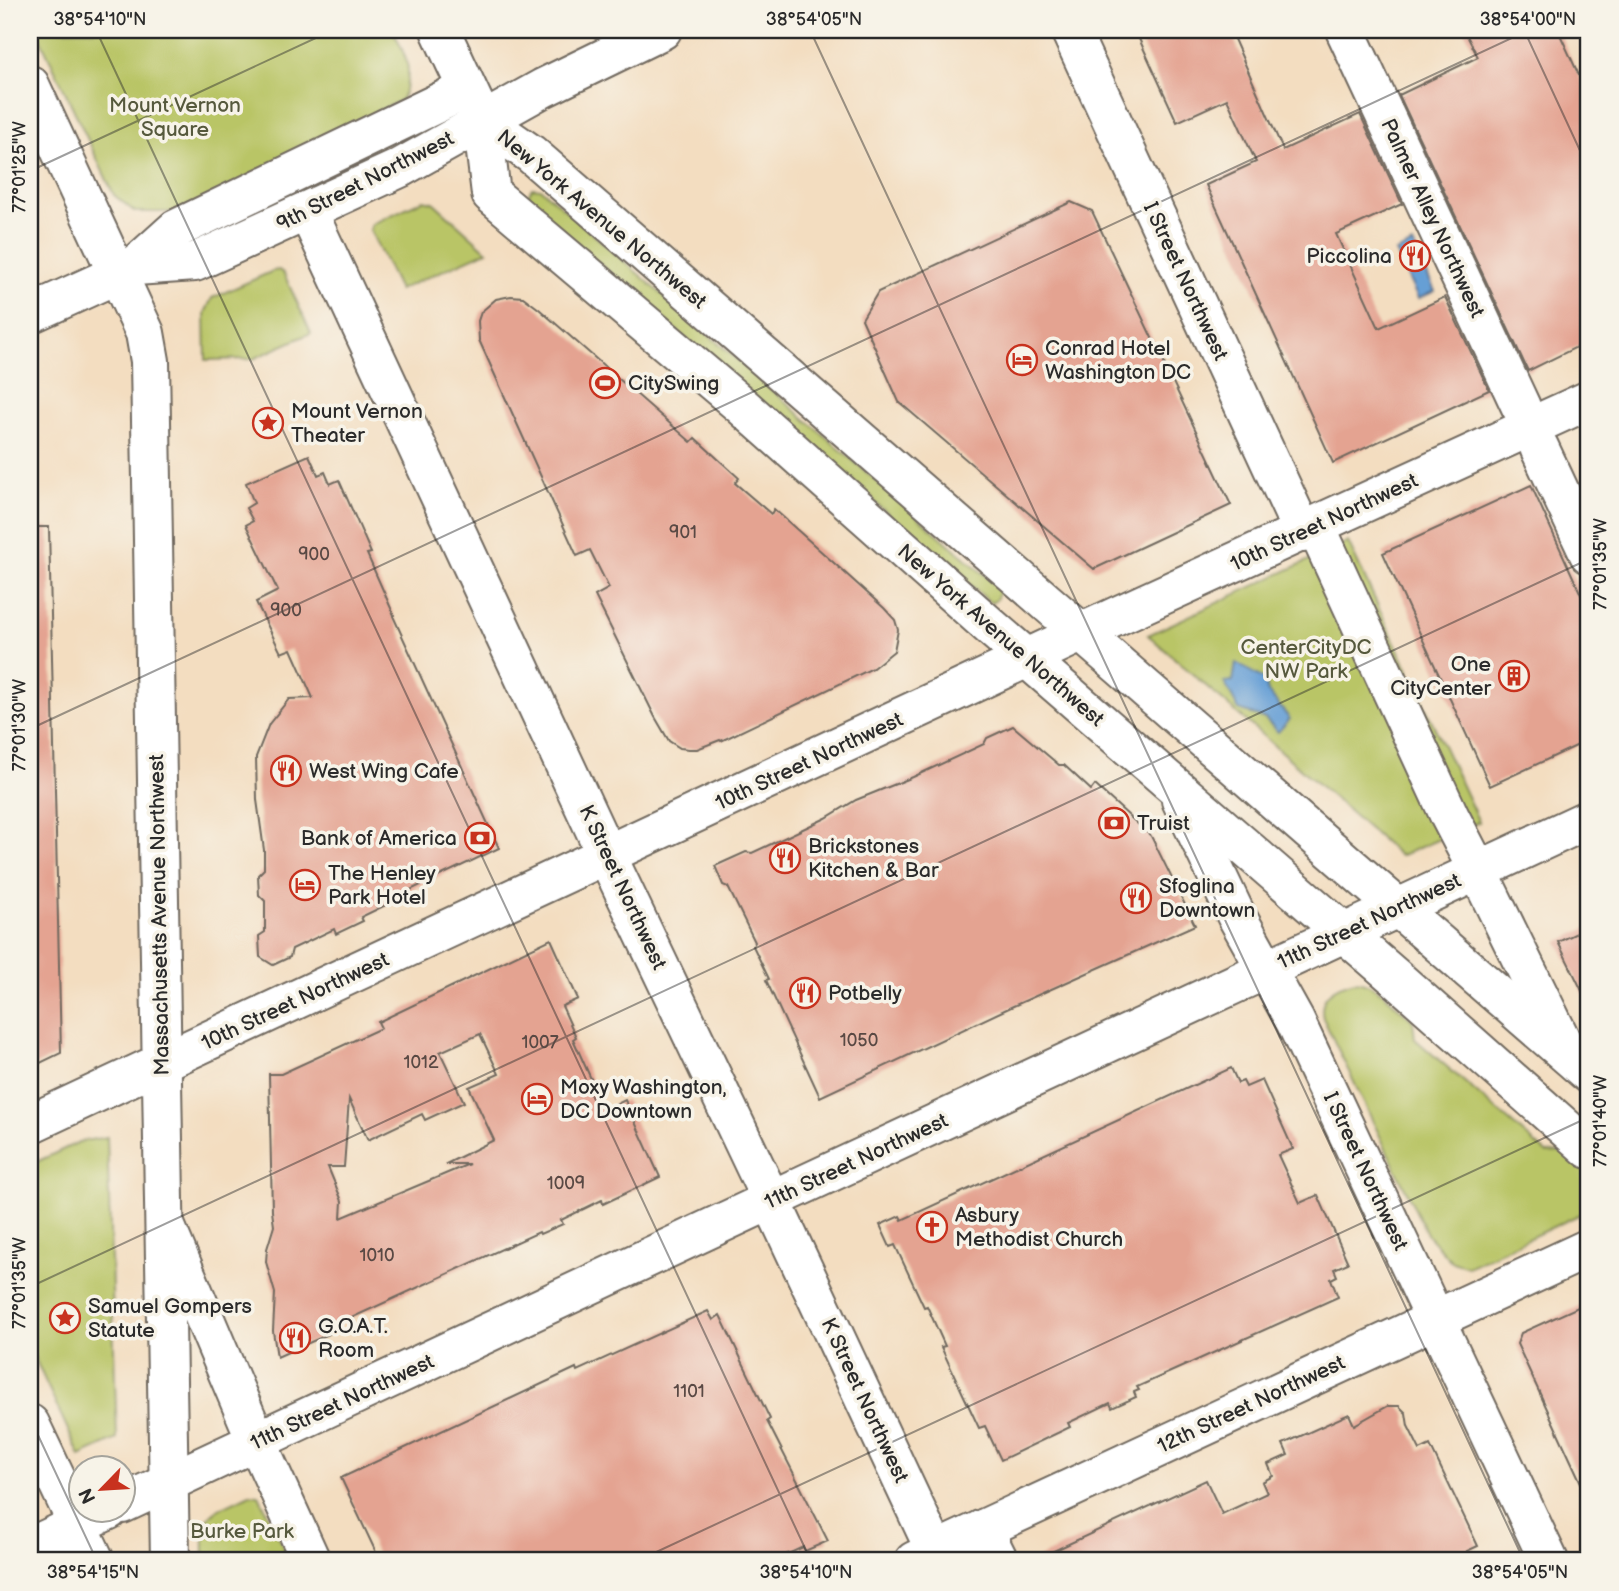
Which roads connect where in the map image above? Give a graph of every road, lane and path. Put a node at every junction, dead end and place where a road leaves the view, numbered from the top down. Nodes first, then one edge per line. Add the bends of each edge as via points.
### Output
1 (440, 30) edge
2 (662, 30) edge
3 (1070, 30) edge
4 (1345, 30) edge
5 (30, 85) edge
6 (475, 105) junction
7 (308, 212) junction
8 (127, 270) junction
9 (30, 314) edge
10 (1589, 400) edge
11 (1521, 407) dead end
12 (1539, 447) dead end
13 (1309, 530) junction
14 (1589, 554) edge
15 (1083, 633) junction
16 (1027, 658) junction
17 (1174, 786) junction
18 (1589, 819) edge
19 (607, 856) junction
20 (1478, 871) junction
21 (1396, 908) junction
22 (1343, 933) junction
23 (1266, 970) junction
24 (162, 1063) junction
25 (1579, 1065) edge
26 (30, 1124) edge
27 (1589, 1149) edge
28 (771, 1200) junction
29 (166, 1227) junction
30 (1589, 1248) edge
31 (1436, 1318) junction
32 (30, 1424) edge
33 (257, 1442) junction
34 (66, 1478) edge
35 (168, 1483) junction
36 (136, 1498) edge
37 (80, 1524) edge
38 (93, 1524) edge
39 (991, 1545) edge
40 (30, 1547) edge
41 (929, 1558) edge
42 (95, 1561) edge
43 (170, 1561) edge
44 (311, 1561) edge
45 (1549, 1561) edge

1 - 6 main road
2 - 6 main road, 9th Street Northwest via 543,88
3 - 13 main road, I Street Northwest
4 - 11 main road, Palmer Alley Northwest
5 - 8 main road, Massachusetts Avenue Northwest
6 - 7 main road, 9th Street Northwest via 400,168
6 - 8 main road, 9th Street Northwest via 176,229
6 - 15 main road, New York Avenue Northwest
6 - 16 main road, New York Avenue Northwest via 491,194 742,406
7 - 8 main road, 9th Street Northwest via 195,262
7 - 19 main road, K Street Northwest
8 - 9 main road, 9th Street Northwest
8 - 24 main road, Massachusetts Avenue Northwest via 149,361
10 - 13 main road, 10th Street Northwest
12 - 14 main road
13 - 15 main road, 10th Street Northwest
13 - 20 main road, I Street Northwest
15 - 16 main road, 10th Street Northwest
15 - 21 main road, New York Avenue Northwest
16 - 17 main road, New York Avenue Northwest
16 - 19 main road, 10th Street Northwest
17 - 22 main road, New York Avenue Northwest
17 - 23 main road, I Street Northwest
18 - 20 main road, 11th Street Northwest
19 - 24 main road, 10th Street Northwest
19 - 28 main road, K Street Northwest
20 - 21 main road, 11th Street Northwest
20 - 25 main road, I Street Northwest
21 - 22 main road, 11th Street Northwest
21 - 25 main road, New York Avenue Northwest
22 - 23 main road, 11th Street Northwest
22 - 27 main road, New York Avenue Northwest
23 - 28 main road, 11th Street Northwest
23 - 31 main road, I Street Northwest via 1295,1021
24 - 26 main road, 10th Street Northwest
24 - 29 main road, Massachusetts Avenue Northwest
28 - 33 main road, 11th Street Northwest
28 - 41 main road, K Street Northwest
29 - 33 main road
29 - 35 main road, Massachusetts Avenue Northwest
30 - 31 main road, 12th Street Northwest
31 - 39 main road, 12th Street Northwest
31 - 45 main road, I Street Northwest
32 - 34 main road
33 - 35 main road, 11th Street Northwest
33 - 44 main road
35 - 36 main road, 11th Street Northwest
35 - 43 main road, Massachusetts Avenue Northwest
37 - 40 main road
38 - 42 main road
39 - 41 main road, 12th Street Northwest

